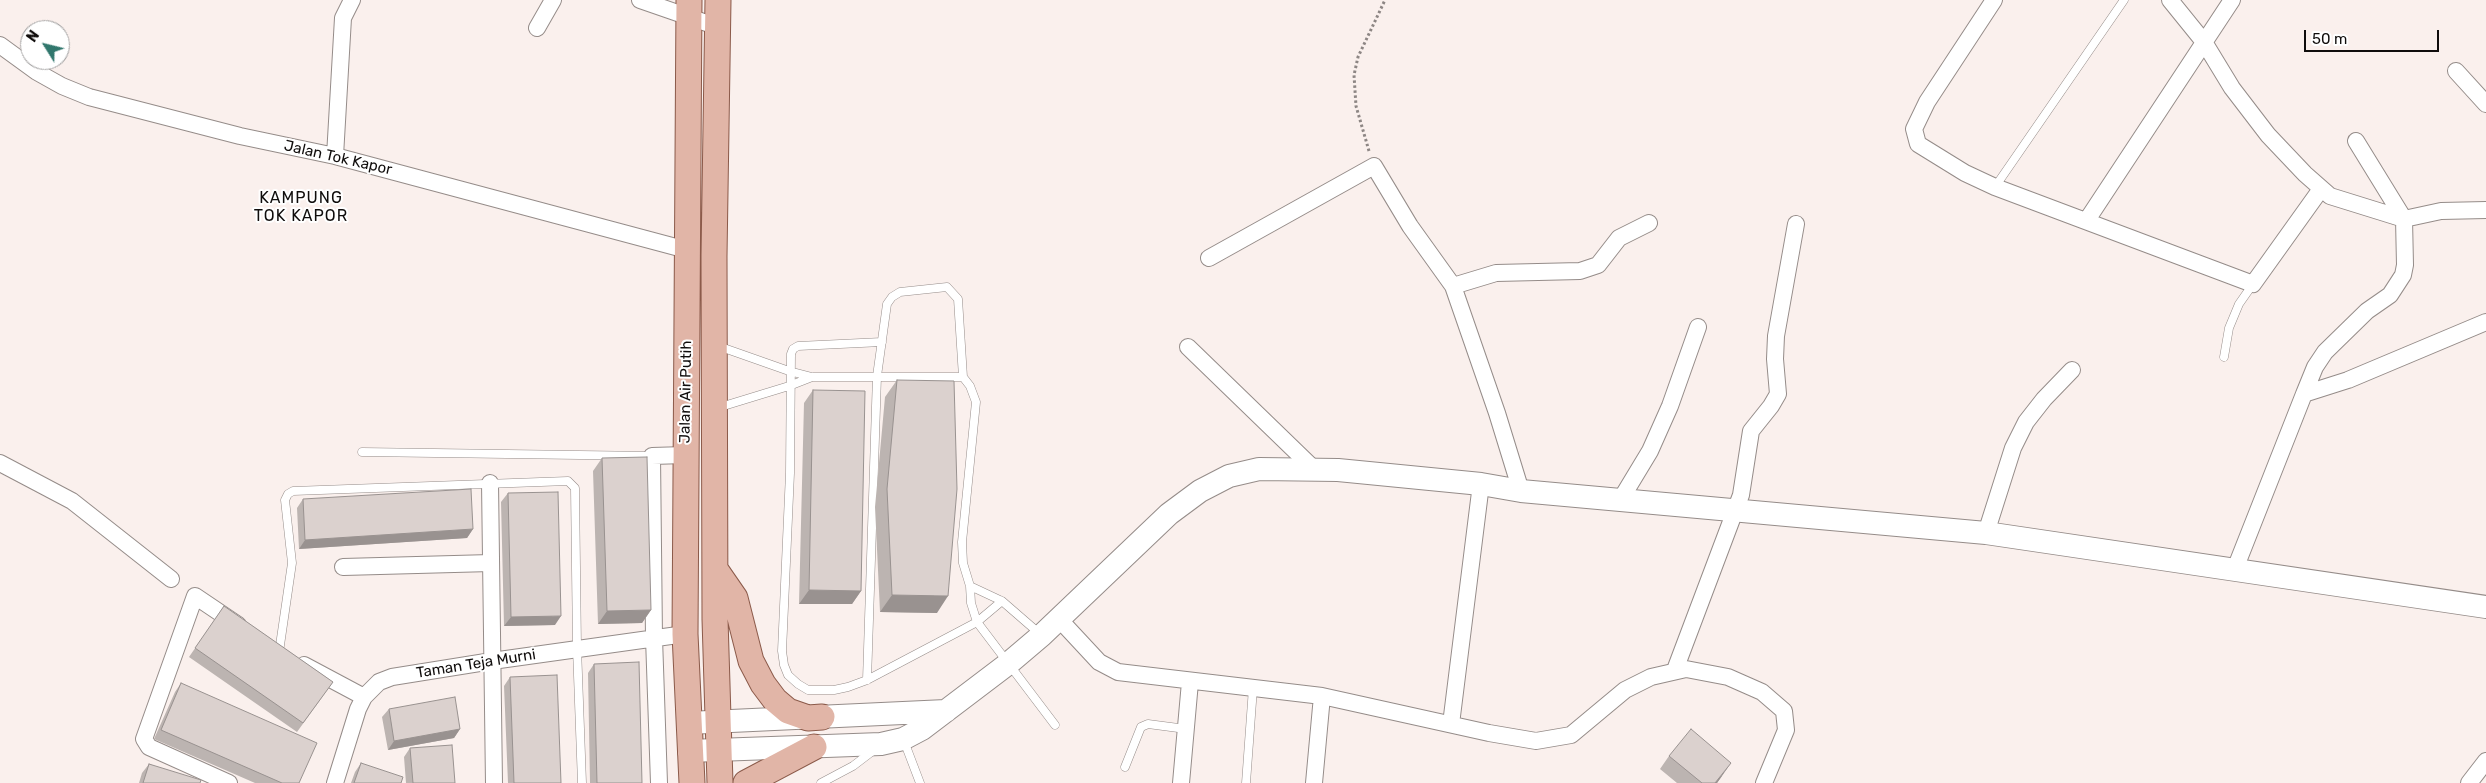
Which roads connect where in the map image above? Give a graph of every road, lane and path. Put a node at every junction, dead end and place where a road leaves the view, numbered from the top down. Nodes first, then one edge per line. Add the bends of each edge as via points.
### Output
1 (352, 0) edge
2 (553, 0) edge
3 (640, 0) edge
4 (718, 0) edge
5 (1385, 0) edge
6 (1994, 0) edge
7 (2124, 0) edge
8 (2170, 0) edge
9 (2232, 0) edge
10 (689, 8) edge
11 (718, 27) junction
12 (537, 28) dead end
13 (2204, 42) junction
14 (0, 45) edge
15 (2456, 71) dead end
16 (2486, 104) edge
17 (2356, 140) dead end
18 (335, 156) junction
19 (1374, 166) junction
20 (1995, 187) junction
21 (2321, 189) junction
22 (2486, 210) edge
23 (2404, 218) junction
24 (2087, 220) junction
25 (1649, 223) dead end
26 (1796, 224) dead end
27 (687, 250) junction
28 (1209, 258) dead end
29 (2253, 284) junction
30 (1453, 286) junction
31 (2486, 322) edge
32 (1698, 328) dead end
33 (882, 342) junction
34 (714, 344) junction
35 (1188, 347) dead end
36 (2224, 357) dead end
37 (2072, 370) dead end
38 (789, 371) junction
39 (812, 376) junction
40 (877, 376) junction
41 (963, 377) junction
42 (789, 386) junction
43 (2304, 394) junction
44 (714, 409) junction
45 (362, 452) dead end
46 (685, 455) junction
47 (652, 456) junction
48 (0, 463) edge
49 (1314, 468) junction
50 (490, 483) junction
51 (1481, 484) junction
52 (1521, 491) junction
53 (1621, 499) junction
54 (1735, 509) junction
55 (1986, 533) junction
56 (491, 563) junction
57 (343, 567) dead end
58 (715, 568) junction
59 (2235, 569) junction
60 (171, 579) dead end
61 (970, 586) junction
62 (1002, 601) junction
63 (2486, 607) edge
64 (1059, 619) junction
65 (977, 622) junction
66 (249, 632) edge
67 (685, 634) junction
68 (1042, 635) junction
69 (654, 638) junction
70 (264, 642) edge
71 (577, 648) junction
72 (279, 652) junction
73 (492, 661) junction
74 (1009, 663) junction
75 (1674, 670) junction
76 (867, 680) junction
77 (1190, 682) junction
78 (1252, 688) junction
79 (1322, 696) junction
80 (364, 697) junction
81 (946, 711) junction
82 (822, 717) junction
83 (718, 722) junction
84 (688, 723) junction
85 (1451, 724) junction
86 (1055, 725) dead end
87 (1186, 729) junction
88 (903, 739) junction
89 (881, 744) junction
90 (814, 747) junction
91 (718, 750) junction
92 (689, 751) junction
93 (2486, 761) edge
94 (1125, 767) dead end
95 (228, 783) edge
96 (335, 783) edge
97 (494, 783) edge
98 (582, 783) edge
99 (659, 783) edge
100 (692, 783) edge
101 (720, 783) edge
102 (746, 783) edge
103 (821, 783) edge
104 (920, 783) edge
105 (1181, 783) edge
106 (1246, 783) edge
107 (1314, 783) edge
108 (1764, 783) edge
109 (2469, 783) edge

1 - 18 street via 343,18
2 - 12 street
3 - 10 street
4 - 11 main road, Jalan Air Putih
5 - 19 path via 1358,57 1354,75 1356,106
6 - 20 street via 1927,102 1914,129 1918,144 1964,173
7 - 20 lane
8 - 13 street
9 - 13 street
10 - 11 street
10 - 27 main road, Jalan Air Putih
11 - 34 main road, Jalan Air Putih
13 - 21 street via 2232,88 2268,135
13 - 24 street
14 - 18 street, Jalan Tok Kapor via 37,72 89,97 240,136
15 - 16 street
17 - 23 street
18 - 27 street, Jalan Tok Kapor
19 - 28 street
19 - 30 street via 1410,226
20 - 24 street
21 - 23 street via 2340,200
21 - 29 street
22 - 23 street via 2441,211
23 - 43 street via 2405,265 2396,287 2325,352
24 - 29 street
25 - 30 street via 1619,238 1598,265 1580,272 1496,274
26 - 54 street via 1776,336 1778,394 1750,431 1741,495
27 - 46 main road, Jalan Air Putih
29 - 36 lane via 2239,304 2229,328
30 - 52 street
31 - 43 street via 2374,369
32 - 53 street via 1650,451
33 - 38 lane via 798,346 791,354
33 - 40 lane
33 - 41 lane via 887,304 892,297 900,292 947,287 958,299
34 - 38 lane
34 - 44 main road, Jalan Air Putih
35 - 49 street
37 - 55 street via 2026,422 2013,448
38 - 39 lane
38 - 42 lane
39 - 40 lane
39 - 42 lane
40 - 41 lane
40 - 76 lane
41 - 61 lane via 976,402 962,542 963,563
42 - 44 lane
42 - 76 lane via 790,473 784,665 788,675 808,690 834,690
43 - 59 street
44 - 58 main road, Jalan Air Putih
45 - 47 lane
46 - 47 street
46 - 67 main road, Jalan Air Putih
47 - 69 street
48 - 60 street via 72,502
49 - 51 street
49 - 64 street via 1259,469 1229,476 1200,491 1169,514
50 - 56 street
50 - 71 lane via 568,482 575,488
50 - 72 lane via 293,491 288,494 284,500 292,563
51 - 52 street
51 - 85 street
52 - 53 street
53 - 54 street
54 - 55 street
54 - 75 street
55 - 59 street
56 - 57 street
56 - 73 street
58 - 82 main road via 735,598 751,661 763,684 788,711 808,718
58 - 83 main road, Jalan Air Putih
59 - 63 street
61 - 62 lane
61 - 65 lane
62 - 65 lane
62 - 68 lane
64 - 68 street
64 - 77 street via 1108,668
65 - 74 lane
65 - 76 lane
66 - 95 street via 195,596 144,739 149,747
67 - 69 street, Taman Teja Murni
67 - 84 main road, Jalan Air Putih
68 - 74 street
69 - 71 street, Taman Teja Murni
69 - 99 street
70 - 72 street
71 - 73 street, Taman Teja Murni
71 - 98 lane
72 - 80 street
73 - 80 street, Taman Teja Murni via 392,677 379,682
73 - 97 street
74 - 81 street
74 - 86 lane
75 - 85 street via 1625,690 1579,730 1563,738 1536,741
75 - 108 street via 1686,669 1745,683 1772,698 1784,711 1786,730
77 - 78 street
77 - 87 street
78 - 79 street
78 - 106 lane
79 - 85 street
79 - 107 street
80 - 96 street, Taman Teja Murni
81 - 82 street
81 - 88 street
82 - 83 street
83 - 84 street
83 - 91 main road, Jalan Air Putih
84 - 92 main road, Jalan Air Putih
87 - 94 lane via 1148,724 1140,727
87 - 105 street
88 - 89 street
88 - 104 lane
89 - 90 street
89 - 103 lane via 853,766
90 - 91 street
90 - 102 main road
91 - 92 street
91 - 101 main road, Jalan Air Putih
92 - 100 main road, Jalan Air Putih
93 - 109 street

